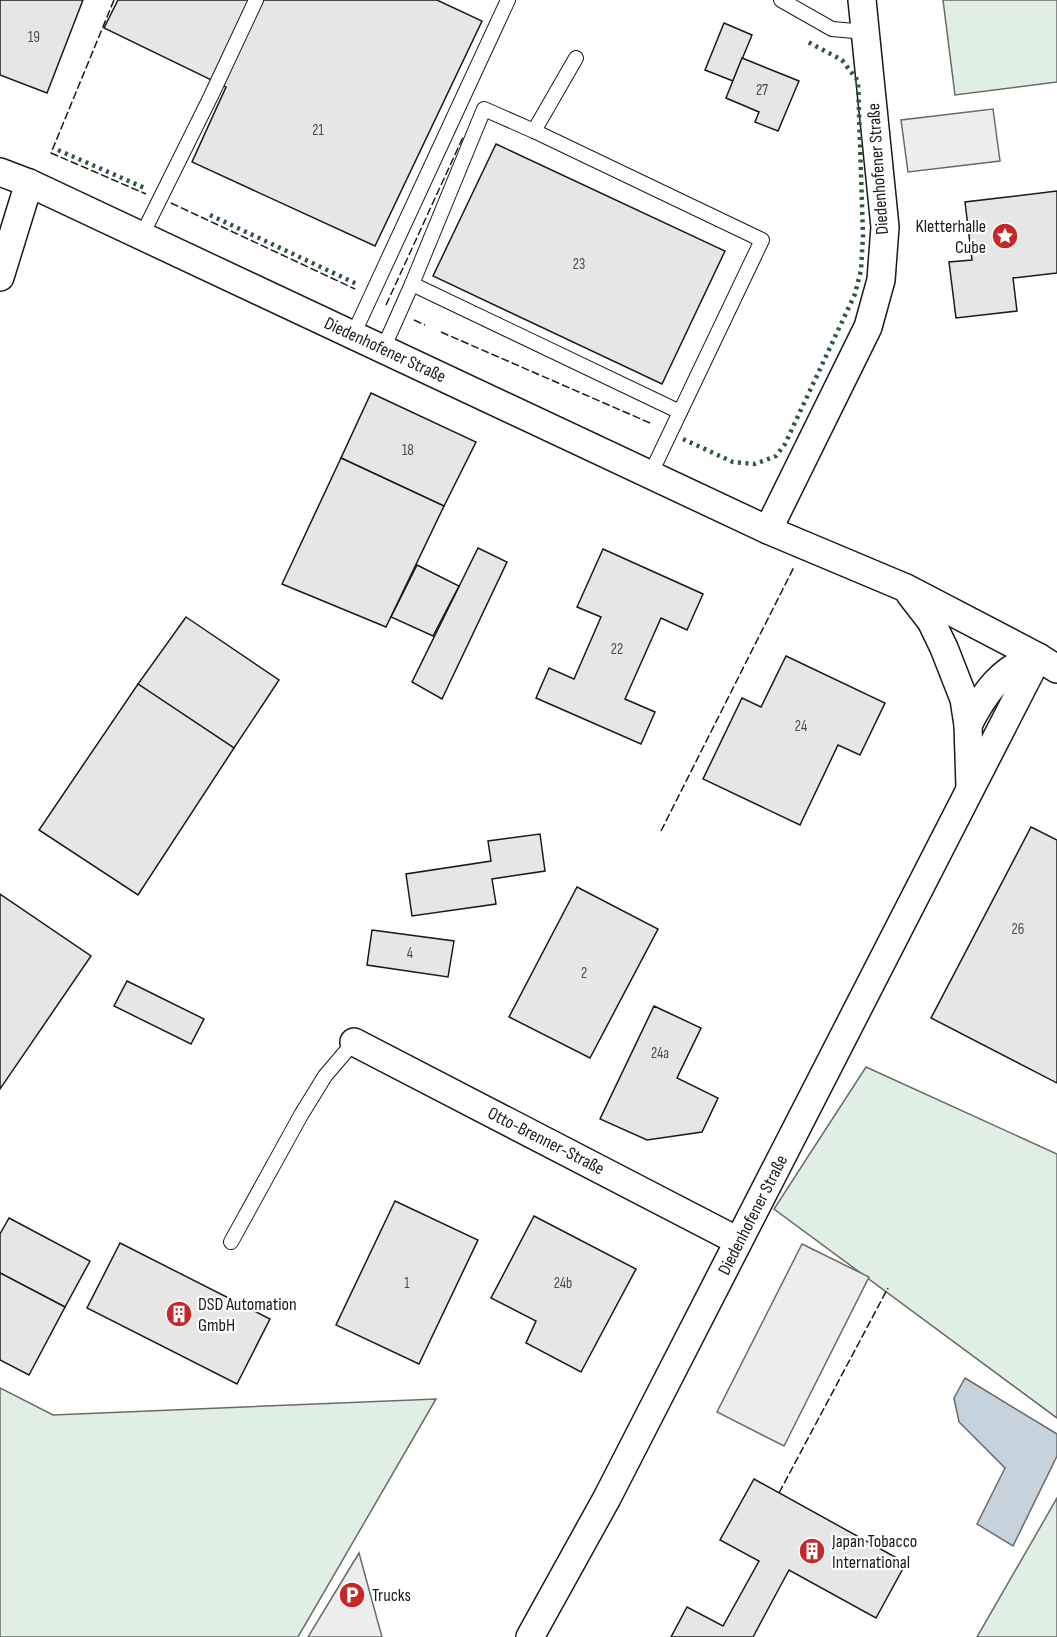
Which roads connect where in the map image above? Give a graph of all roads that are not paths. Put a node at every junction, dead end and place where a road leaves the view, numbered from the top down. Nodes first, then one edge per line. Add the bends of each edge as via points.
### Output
1 (256, 0) edge
2 (508, 0) edge
3 (781, 0) edge
4 (862, 0) edge
5 (866, 32) junction
6 (576, 58) dead end
7 (534, 131) junction
8 (0, 172) edge
9 (30, 183) junction
10 (147, 225) dead end
11 (0, 277) edge
12 (412, 284) junction
13 (353, 335) junction
14 (383, 349) junction
15 (680, 412) junction
16 (650, 475) junction
17 (768, 530) junction
18 (906, 588) junction
19 (1048, 663) edge
20 (968, 725) junction
21 (970, 790) junction
22 (354, 1042) joint
23 (738, 1241) junction
24 (231, 1242) dead end
25 (530, 1637) edge

1 - 10 lane
2 - 13 lane
3 - 5 lane via 832,29
4 - 5 street, Diedenhofener Straße
5 - 17 street, Diedenhofener Straße via 885,227 880,280 868,327
6 - 7 lane
7 - 12 lane via 484,109
7 - 15 lane via 762,240
8 - 9 street, Diedenhofener Straße
9 - 11 street
9 - 13 street, Diedenhofener Straße
12 - 14 lane
12 - 15 lane
13 - 14 street, Diedenhofener Straße
14 - 16 street, Diedenhofener Straße
15 - 16 lane
16 - 17 street, Diedenhofener Straße
17 - 18 street, Diedenhofener Straße
18 - 19 street, Diedenhofener Straße
18 - 20 street, Diedenhofener Straße via 944,648 964,699
19 - 20 street via 1022,662 1008,671 978,705
19 - 21 street, Diedenhofener Straße
20 - 21 street, Diedenhofener Straße
21 - 23 street, Diedenhofener Straße
22 - 23 street, Otto-Brenner-Straße
22 - 24 lane via 325,1076 301,1115
23 - 25 street, Diedenhofener Straße via 607,1498

